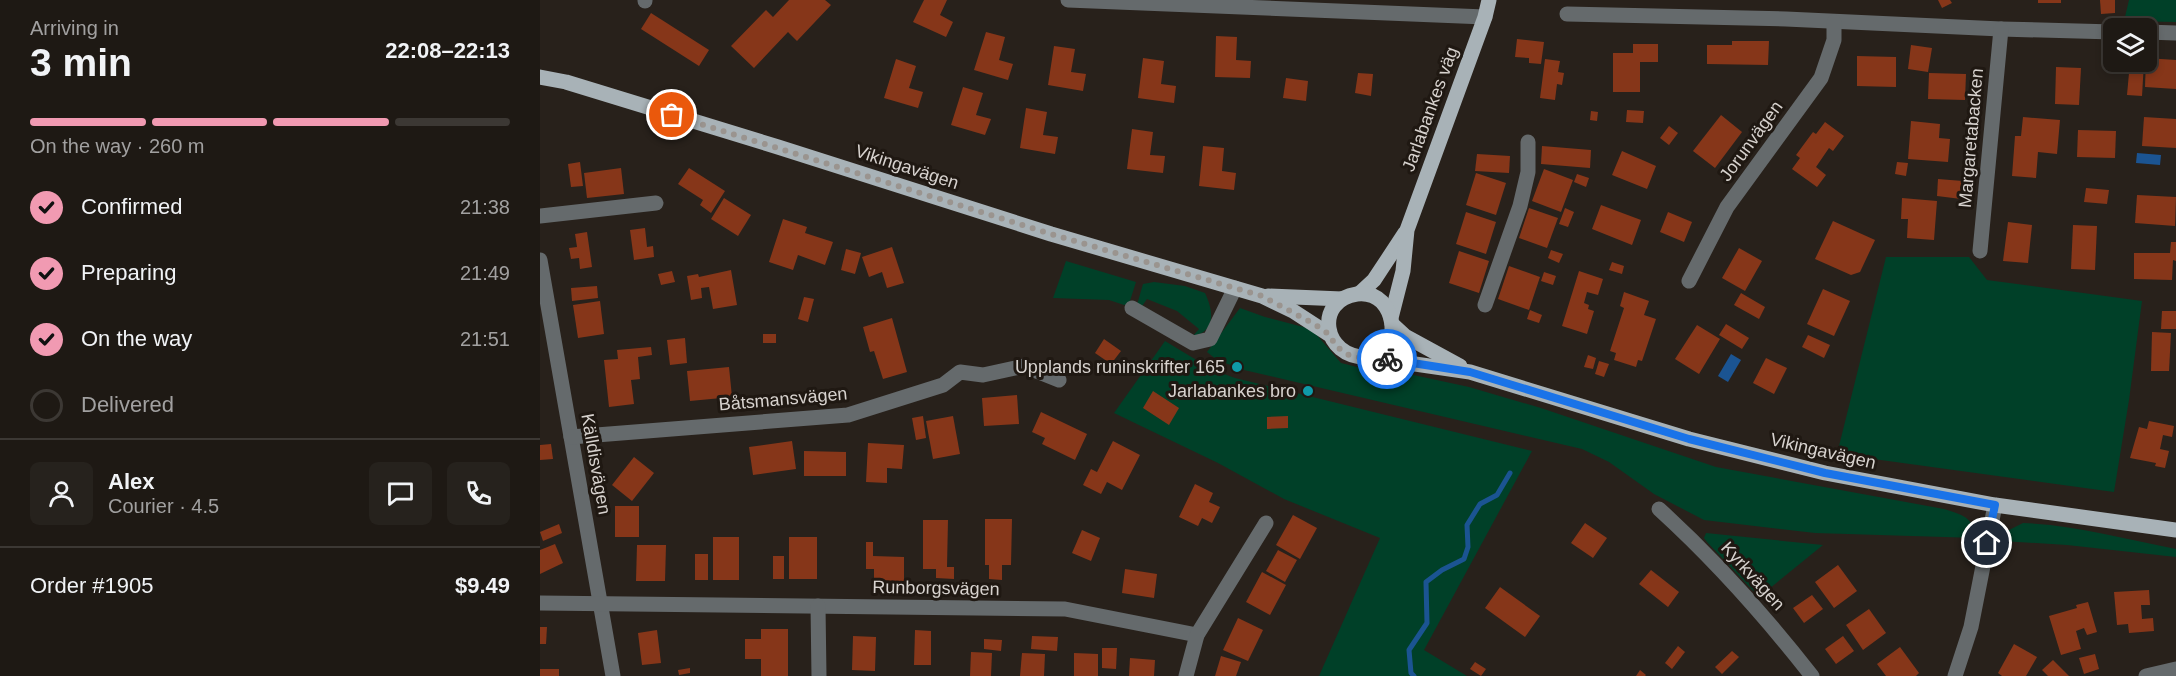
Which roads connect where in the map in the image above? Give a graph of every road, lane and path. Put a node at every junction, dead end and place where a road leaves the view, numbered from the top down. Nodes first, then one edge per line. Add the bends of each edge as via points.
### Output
1 (1068, 0) edge
2 (1489, 0) edge
3 (1368, 5) edge
4 (1567, 14) dead end
5 (1485, 17) junction
6 (1834, 22) junction
7 (2001, 29) junction
8 (2103, 32) edge
9 (2157, 33) edge
10 (2176, 33) edge
11 (540, 77) edge
12 (1528, 141) dead end
13 (656, 203) dead end
14 (540, 216) edge
15 (1407, 230) junction
16 (1980, 251) dead end
17 (540, 260) edge
18 (1689, 281) dead end
19 (1235, 288) junction
20 (1360, 293) junction
21 (1262, 296) junction
22 (1342, 299) junction
23 (1485, 305) dead end
24 (1132, 308) dead end
25 (1392, 321) junction
26 (1330, 335) junction
27 (1367, 357) junction
28 (1470, 372) junction
29 (1059, 380) dead end
30 (571, 437) junction
31 (1995, 505) junction
32 (1659, 509) dead end
33 (1266, 523) dead end
34 (2176, 530) edge
35 (540, 603) edge
36 (600, 603) junction
37 (818, 606) junction
38 (1197, 635) junction
39 (2176, 669) edge
40 (613, 676) edge
41 (819, 676) edge
42 (1186, 676) edge
43 (1812, 676) edge
44 (1955, 676) edge
45 (2146, 676) edge

1 - 3 street
2 - 5 main road, Jarlabankes väg
3 - 5 street
4 - 6 street
5 - 15 main road, Jarlabankes väg
6 - 7 street
6 - 18 street, Jorunvägen via 1834,40 1821,78 1727,207
7 - 8 street
7 - 16 street, Margaretabacken
9 - 10 street
11 - 19 main road, Vikingavägen
12 - 23 street via 1528,172 1520,206
13 - 14 street
15 - 20 main road, Jarlabankes väg via 1374,280
15 - 25 main road, Jarlabankes väg
17 - 30 street, Källdisvägen
19 - 21 main road, Vikingavägen
19 - 24 street via 1210,339 1193,343
20 - 22 main road, Vikingavägen
20 - 25 main road, Vikingavägen via 1379,300
21 - 22 main road, Vikingavägen
21 - 26 main road, Vikingavägen
22 - 26 main road via 1331,313
25 - 27 main road via 1387,345
25 - 28 main road, Vikingavägen via 1405,336
26 - 27 main road, Vikingavägen via 1346,354
27 - 28 main road, Vikingavägen
28 - 31 main road, Vikingavägen via 1689,439 1825,473
29 - 30 street, Båtsmansvägen via 1024,366 983,375 960,372 943,385 848,415
30 - 36 street, Källdisvägen
31 - 34 main road, Vikingavägen
31 - 44 street via 1971,627
32 - 43 street, Kyrkvägen via 1767,619
33 - 38 street
35 - 36 street, Runborgsvägen
36 - 37 street, Runborgsvägen
36 - 40 street, Källdisvägen
37 - 38 street, Runborgsvägen via 1065,609
37 - 41 street
38 - 42 street
39 - 45 street

